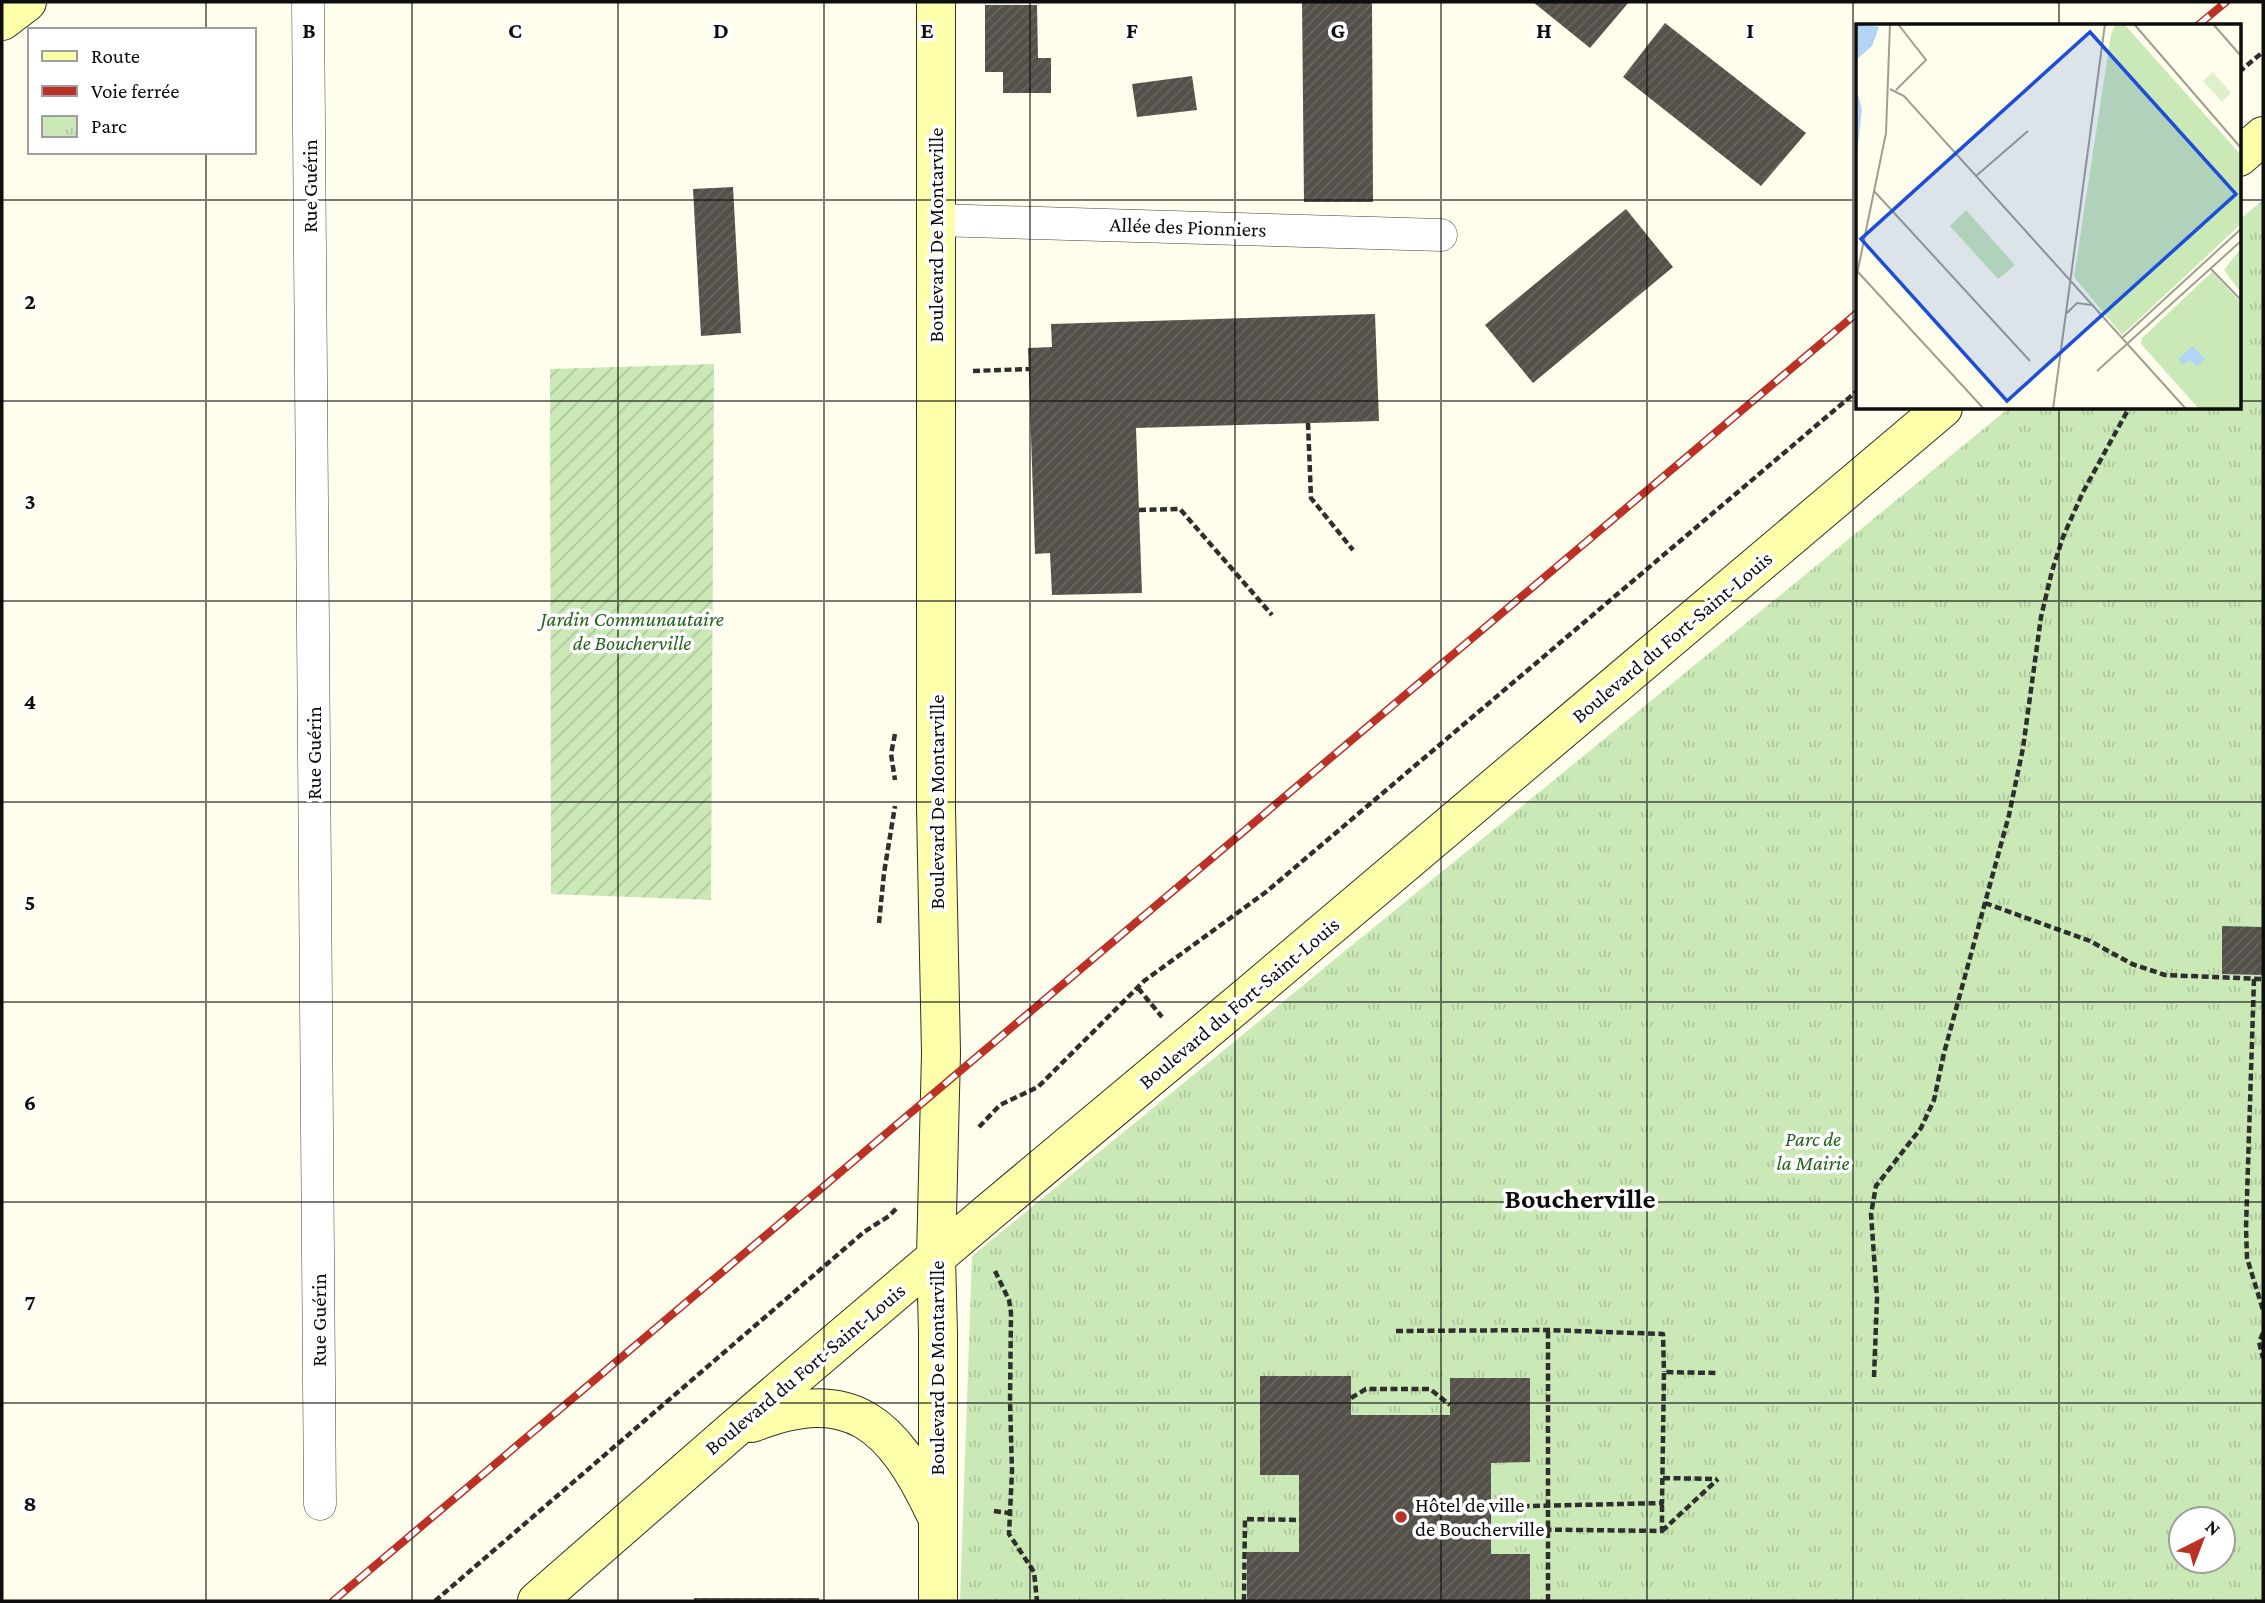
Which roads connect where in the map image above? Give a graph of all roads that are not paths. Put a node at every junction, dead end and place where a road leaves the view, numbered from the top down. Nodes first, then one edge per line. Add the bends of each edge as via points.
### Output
1 (27, 2) edge
2 (308, 2) edge
3 (936, 2) edge
4 (2, 21) edge
5 (2263, 136) edge
6 (2240, 156) edge
7 (936, 220) junction
8 (1441, 235) dead end
9 (1940, 410) edge
10 (936, 1257) junction
11 (733, 1430) junction
12 (320, 1504) dead end
13 (938, 1518) junction
14 (537, 1601) edge
15 (938, 1601) edge

1 - 4 street
2 - 12 street, Rue Guérin
3 - 7 street, Boulevard De Montarville
5 - 6 street
7 - 8 street, Allée des Pionniers
7 - 10 street, Boulevard De Montarville via 936,809 941,1053
9 - 10 street, Boulevard du Fort-Saint-Louis
10 - 11 street, Boulevard du Fort-Saint-Louis
10 - 13 street, Boulevard De Montarville
11 - 13 street via 803,1407 832,1408 858,1416 884,1434 906,1458
11 - 14 street, Boulevard du Fort-Saint-Louis
13 - 15 street, Boulevard De Montarville

